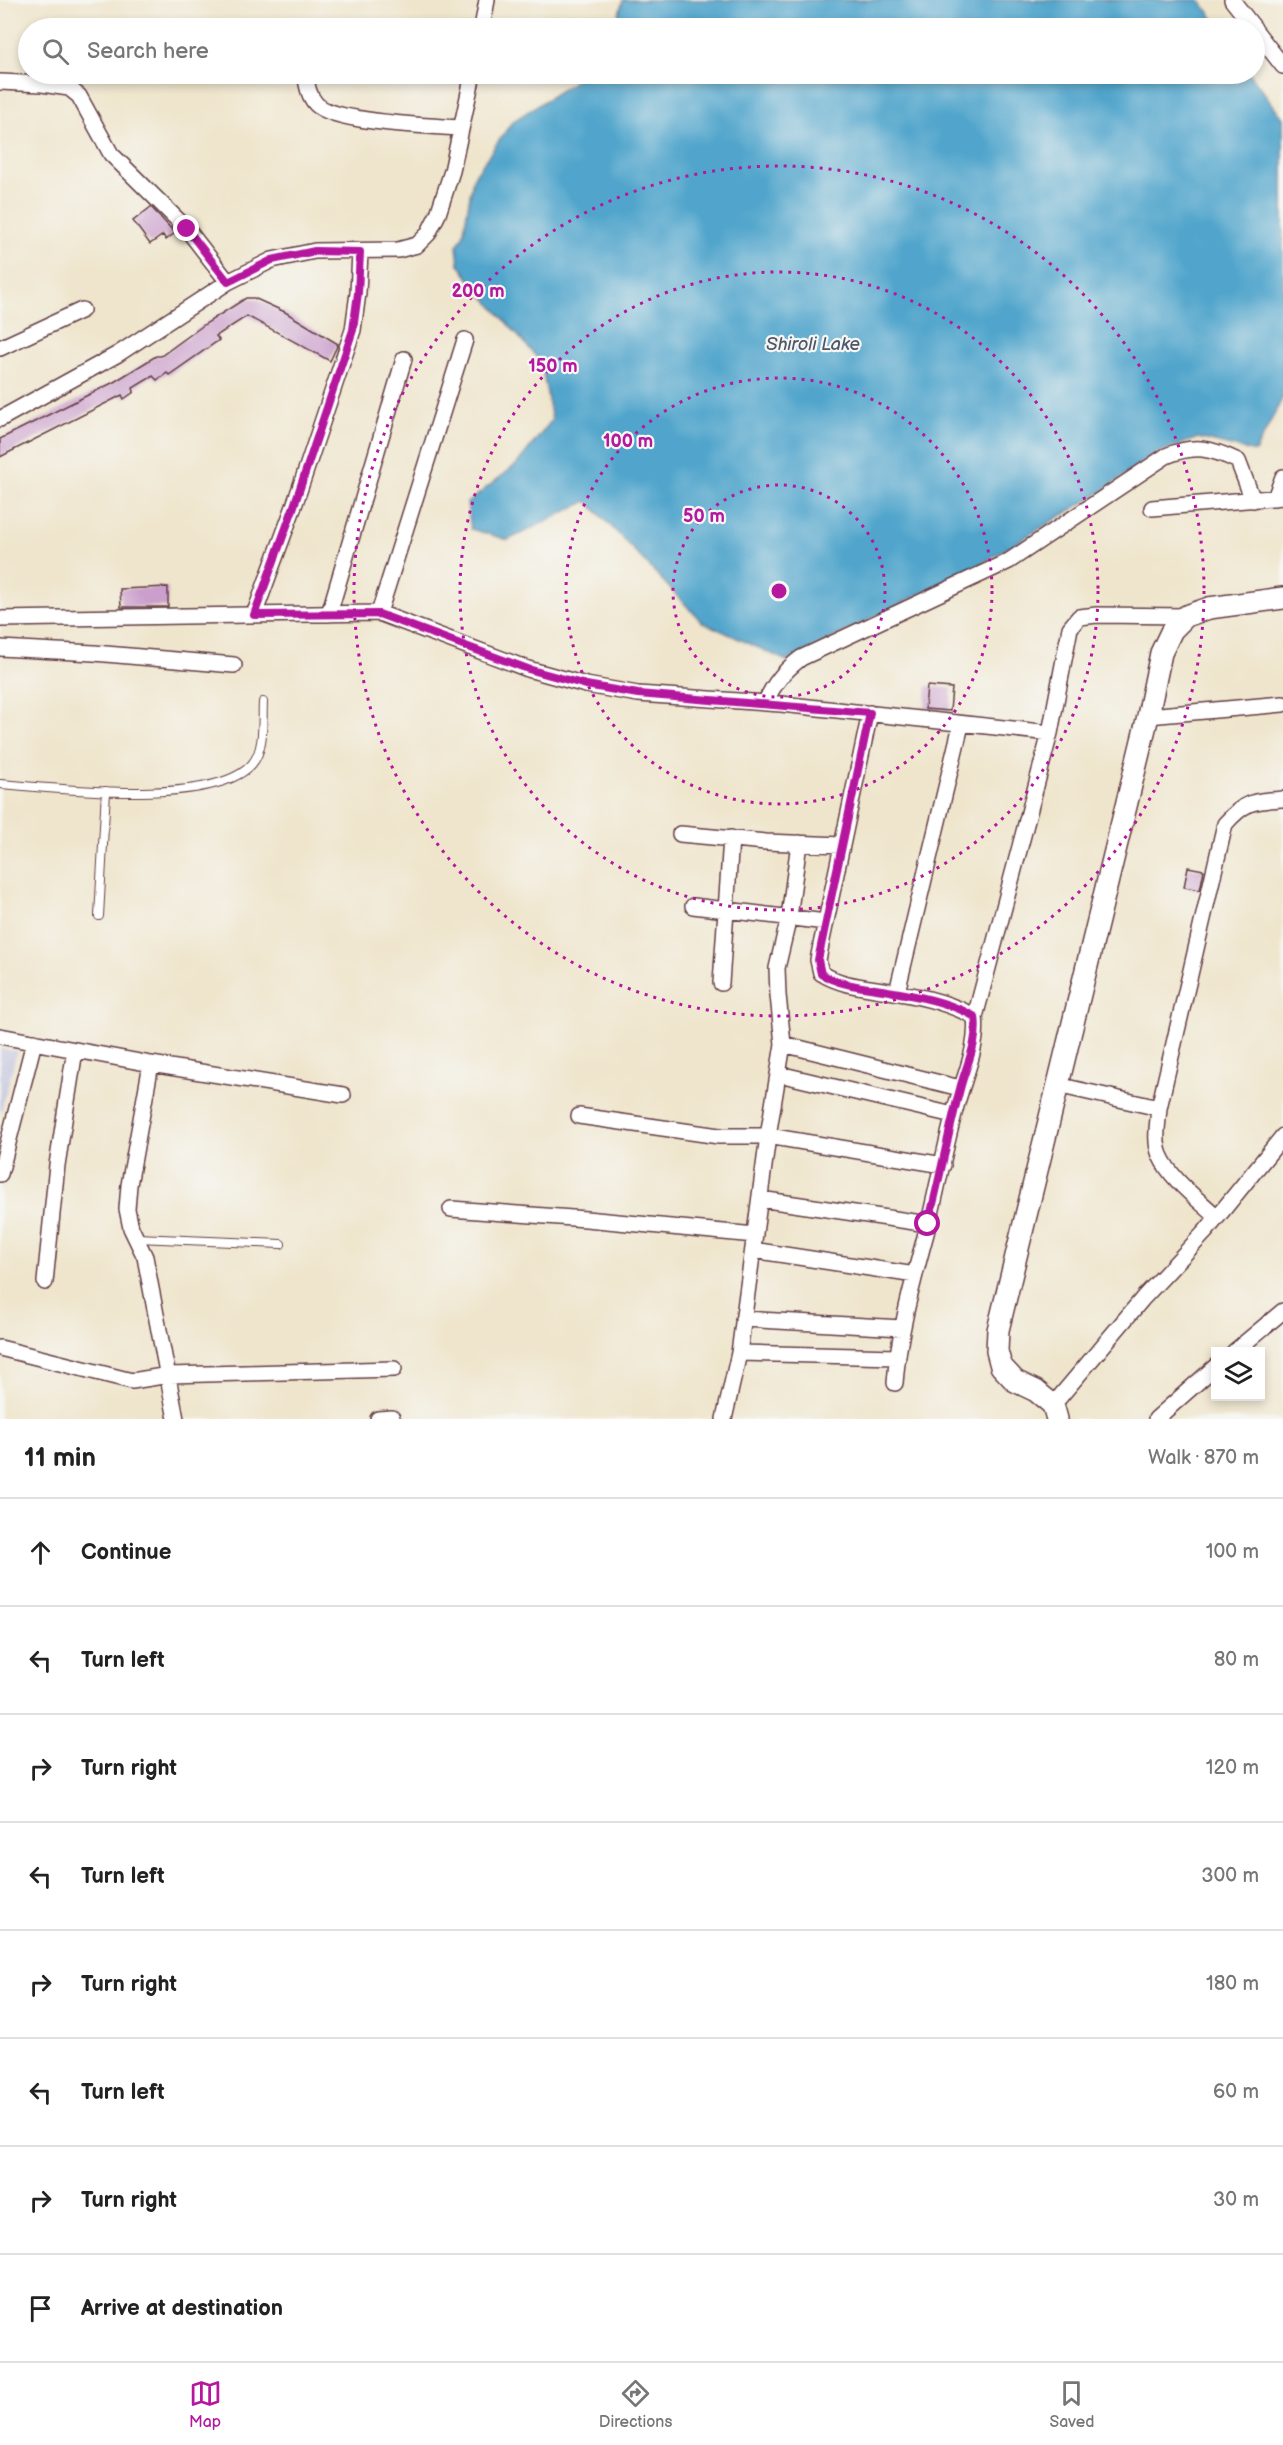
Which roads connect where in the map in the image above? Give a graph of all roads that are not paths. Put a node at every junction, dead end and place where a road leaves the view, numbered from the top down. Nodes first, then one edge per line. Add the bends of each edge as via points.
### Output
1 (487, 0) edge
2 (1232, 0) edge
3 (484, 18) edge
4 (1246, 18) edge
5 (1265, 43) edge
6 (1283, 66) edge
7 (0, 82) edge
8 (18, 83) edge
9 (42, 84) edge
10 (307, 84) edge
11 (471, 84) edge
12 (461, 129) junction
13 (360, 252) junction
14 (228, 282) junction
15 (82, 310) dead end
16 (465, 340) dead end
17 (0, 348) edge
18 (405, 359) dead end
19 (0, 419) edge
20 (1283, 477) edge
21 (1279, 498) edge
22 (1253, 500) junction
23 (1152, 508) dead end
24 (1283, 598) edge
25 (329, 614) junction
26 (379, 614) junction
27 (254, 615) junction
28 (1186, 616) junction
29 (0, 619) edge
30 (0, 648) edge
31 (234, 665) dead end
32 (263, 702) dead end
33 (765, 703) junction
34 (1283, 704) edge
35 (870, 713) junction
36 (1148, 716) junction
37 (961, 725) junction
38 (1050, 733) junction
39 (0, 784) edge
40 (105, 792) junction
41 (1283, 799) edge
42 (680, 834) dead end
43 (731, 838) junction
44 (799, 843) junction
45 (842, 845) junction
46 (693, 906) dead end
47 (726, 910) junction
48 (99, 916) dead end
49 (789, 917) junction
50 (826, 922) junction
51 (721, 983) dead end
52 (897, 992) junction
53 (975, 1017) junction
54 (0, 1036) edge
55 (34, 1042) junction
56 (783, 1044) junction
57 (75, 1050) junction
58 (151, 1064) junction
59 (779, 1074) junction
60 (1057, 1085) junction
61 (960, 1088) junction
62 (343, 1095) dead end
63 (1160, 1108) junction
64 (954, 1115) junction
65 (579, 1116) dead end
66 (768, 1136) junction
67 (1283, 1136) edge
68 (943, 1165) junction
69 (0, 1174) edge
70 (760, 1199) junction
71 (451, 1209) dead end
72 (1217, 1217) junction
73 (928, 1224) junction
74 (137, 1238) junction
75 (754, 1243) junction
76 (281, 1244) dead end
77 (915, 1275) junction
78 (45, 1282) dead end
79 (1283, 1311) edge
80 (743, 1319) junction
81 (902, 1328) junction
82 (1240, 1347) edge
83 (0, 1348) edge
84 (739, 1353) junction
85 (897, 1357) junction
86 (394, 1369) dead end
87 (1211, 1370) edge
88 (169, 1375) junction
89 (895, 1383) dead end
90 (1055, 1412) edge
91 (176, 1419) edge
92 (724, 1419) edge
93 (1156, 1419) edge

1 - 3 street
2 - 4 street
5 - 6 street
7 - 8 street
9 - 14 street via 69,88 79,96 111,154 187,229
10 - 12 street via 317,105 330,113
11 - 12 street
12 - 13 street via 452,171 428,234 417,245
13 - 14 street via 315,251 272,260
13 - 27 street via 353,330
14 - 19 street via 118,354
15 - 17 street
16 - 26 street
18 - 25 street
20 - 21 street
21 - 22 street
22 - 23 street
22 - 33 street via 1238,461 1215,450 1184,449 1167,456 1009,561 801,658 785,669
24 - 28 street via 1209,608
25 - 26 street
25 - 27 street
26 - 33 street via 528,669 586,685 638,694
27 - 29 street
28 - 36 street via 1172,630 1161,653
28 - 38 street via 1079,617 1070,628
30 - 31 street
32 - 40 lane via 261,740 252,764 231,780 196,789
33 - 35 street
34 - 36 street
35 - 37 street
35 - 45 street
36 - 60 street
37 - 38 street
37 - 52 street
38 - 53 street
39 - 40 lane
40 - 48 lane
41 - 63 street via 1240,807 1225,824
42 - 43 street
43 - 44 street
43 - 47 street
44 - 45 street
44 - 49 street
45 - 50 street
46 - 47 street
47 - 49 street
47 - 51 street
49 - 50 street
49 - 56 street via 777,968
50 - 52 street via 818,960 821,974 848,985
52 - 53 street
53 - 61 street via 974,1044
54 - 55 street
55 - 57 street
55 - 69 street
56 - 59 street
56 - 61 street
57 - 58 street
57 - 78 street via 57,1165
58 - 62 street
58 - 74 street via 127,1209
59 - 64 street
59 - 66 street
60 - 63 street
60 - 90 street via 1004,1306 997,1351 1001,1366 1015,1381 1036,1391
61 - 64 street
63 - 72 street via 1156,1136 1160,1155 1180,1183
64 - 68 street
65 - 66 street via 710,1135
66 - 68 street
66 - 70 street
67 - 72 street
68 - 73 street
70 - 73 street
70 - 75 street
71 - 75 street via 586,1219
72 - 90 street via 1144,1298
73 - 77 street
74 - 76 lane
74 - 88 street
75 - 77 street
75 - 80 street
77 - 81 street
79 - 82 street
80 - 81 street
80 - 84 street
81 - 85 street
83 - 88 street via 132,1381
84 - 85 street
84 - 92 street
85 - 89 street
86 - 88 street
87 - 93 street
88 - 91 street

